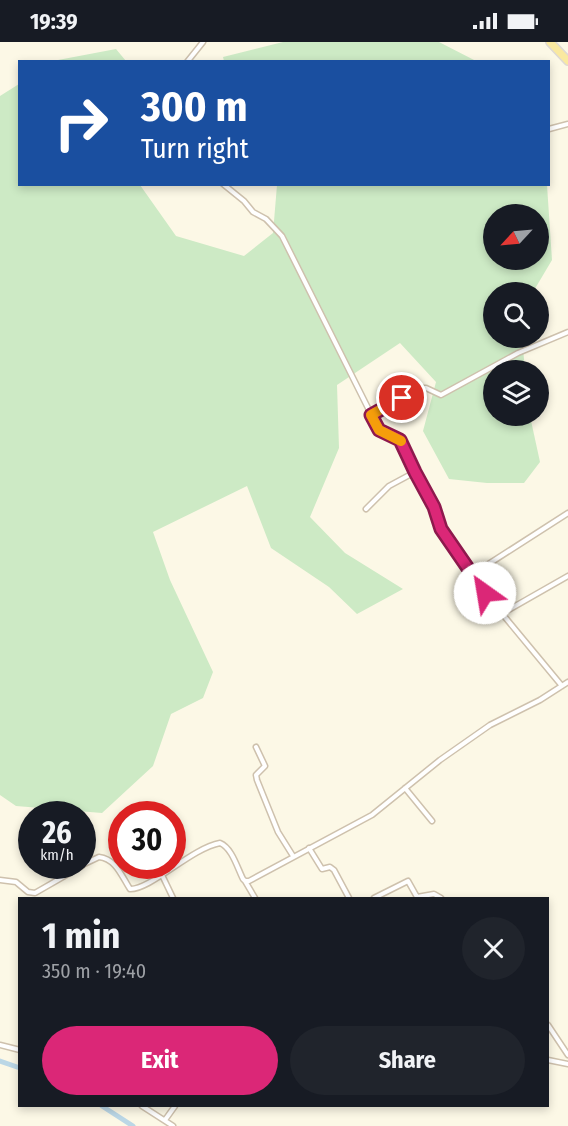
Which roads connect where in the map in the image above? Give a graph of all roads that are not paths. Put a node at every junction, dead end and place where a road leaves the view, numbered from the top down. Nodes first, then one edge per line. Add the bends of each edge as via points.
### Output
1 (203, 42) edge
2 (550, 42) edge
3 (189, 60) edge
4 (568, 61) edge
5 (568, 124) edge
6 (550, 129) edge
7 (225, 186) edge
8 (568, 332) edge
9 (371, 415) junction
10 (415, 472) junction
11 (366, 509) dead end
12 (568, 513) edge
13 (473, 574) junction
14 (568, 576) edge
15 (502, 613) junction
16 (568, 682) edge
17 (562, 686) junction
18 (256, 747) dead end
19 (405, 788) junction
20 (432, 821) dead end
21 (309, 848) junction
22 (293, 856) junction
23 (186, 858) edge
24 (58, 879) edge
25 (124, 879) edge
26 (154, 879) edge
27 (164, 879) edge
28 (0, 880) edge
29 (245, 881) junction
30 (173, 897) edge
31 (254, 897) edge
32 (348, 897) edge
33 (376, 897) edge
34 (417, 897) edge
35 (417, 897) edge
36 (439, 897) edge
37 (549, 1027) edge
38 (0, 1045) edge
39 (18, 1050) edge
40 (568, 1056) edge
41 (549, 1060) edge
42 (568, 1064) edge
43 (144, 1107) edge
44 (174, 1107) edge
45 (165, 1120) junction
46 (173, 1126) edge

1 - 3 street
2 - 4 main road
5 - 6 street
7 - 9 street via 282,236
8 - 9 street via 518,353 441,395 422,388
9 - 10 street via 379,430 400,440
10 - 11 street via 389,486
10 - 13 street via 441,529
12 - 13 street
13 - 15 street
14 - 15 street
15 - 17 street
16 - 17 street
17 - 19 street via 490,725
18 - 22 street via 265,766 256,775 257,780 278,832
19 - 20 street
19 - 21 street via 372,815
21 - 22 street
21 - 32 street via 322,869 334,870
22 - 29 street
23 - 29 street via 220,843 229,850
24 - 28 street via 35,893 16,882
25 - 26 street via 133,890
27 - 30 street
29 - 31 street
33 - 35 street via 408,881
34 - 36 street
37 - 40 street
38 - 39 street
41 - 42 street
43 - 45 street
44 - 45 street
45 - 46 street

